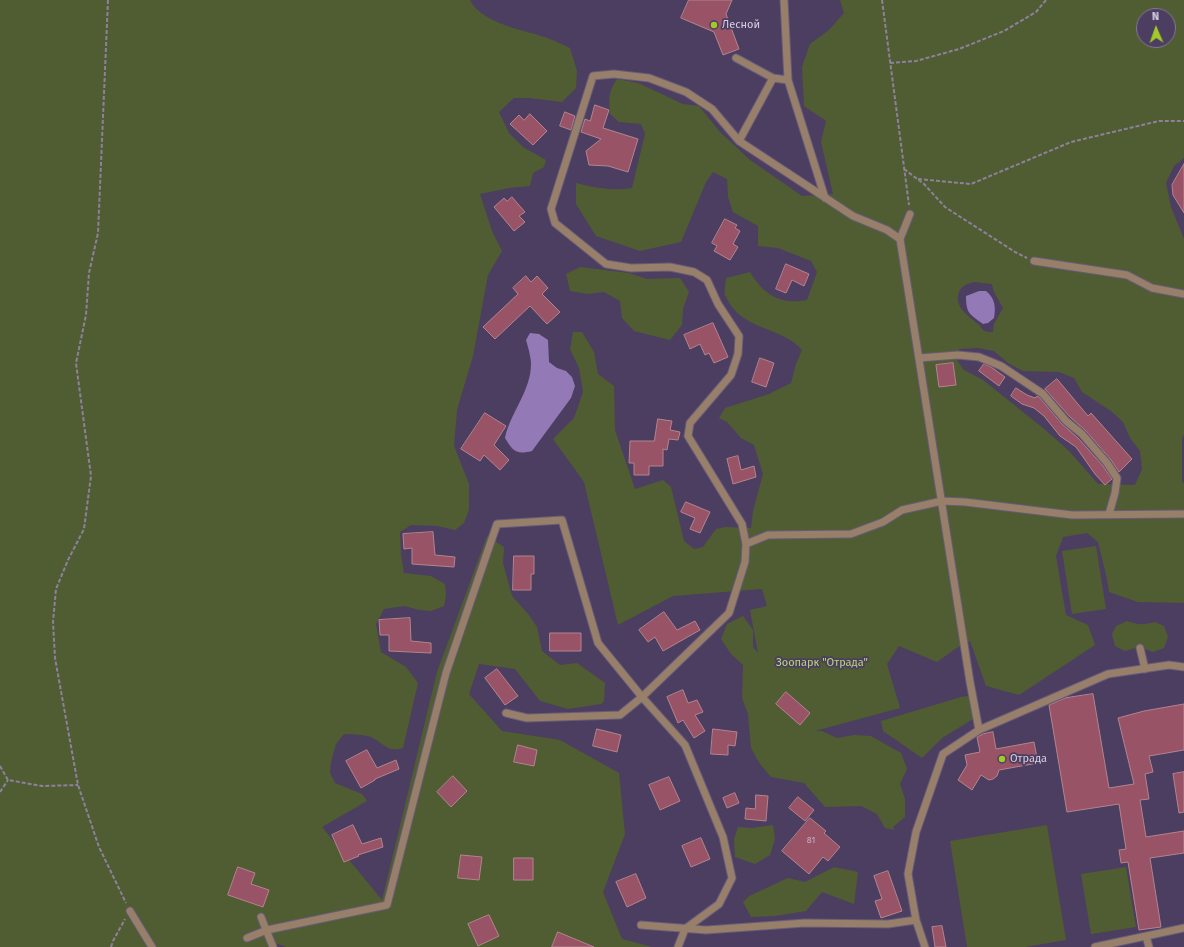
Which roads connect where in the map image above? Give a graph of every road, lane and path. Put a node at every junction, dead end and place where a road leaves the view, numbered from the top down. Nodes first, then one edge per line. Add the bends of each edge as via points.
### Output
1 (108, 0) edge
2 (784, 0) edge
3 (882, 0) edge
4 (1046, 0) edge
5 (736, 58) dead end
6 (890, 63) junction
7 (774, 78) junction
8 (788, 80) junction
9 (1184, 121) edge
10 (739, 141) junction
11 (904, 169) junction
12 (918, 179) junction
13 (825, 198) junction
14 (910, 214) joint
15 (900, 239) junction
16 (1034, 261) joint
17 (1184, 294) edge
18 (919, 358) junction
19 (942, 501) junction
20 (1108, 514) junction
21 (1184, 514) edge
22 (746, 544) junction
23 (1140, 648) dead end
24 (1184, 667) edge
25 (1145, 669) junction
26 (642, 697) junction
27 (506, 712) dead end
28 (979, 730) junction
29 (0, 766) edge
30 (8, 780) junction
31 (78, 785) junction
32 (0, 792) edge
33 (130, 910) junction
34 (261, 917) dead end
35 (916, 920) junction
36 (641, 925) dead end
37 (685, 928) junction
38 (1184, 928) edge
39 (267, 930) junction
40 (1146, 936) junction
41 (247, 938) dead end
42 (111, 947) edge
43 (152, 947) edge
44 (274, 947) edge
45 (678, 947) edge
46 (924, 947) edge
47 (1095, 947) edge
48 (1149, 947) edge

1 - 31 path via 98,232 89,273 86,314 76,363 91,476 84,529 56,589 53,622 55,658
2 - 8 street
3 - 6 path
4 - 6 path via 1036,12 1004,31 959,49 916,61
5 - 7 street
6 - 11 path
7 - 8 street
7 - 10 street
8 - 13 street
9 - 12 path via 1159,121 1071,142 971,184
10 - 13 street
10 - 22 street via 712,109 686,92 649,78 614,74 593,76 551,209 555,223 606,264 631,268 670,267 694,272 707,280 718,304 739,336 738,354 731,375 690,423 688,436 742,524
11 - 12 path
11 - 14 path
12 - 16 path via 945,207 1015,252
13 - 15 street via 853,216 887,230
14 - 15 street
15 - 18 street
16 - 17 street via 1127,275 1152,288
18 - 19 street
18 - 20 street via 979,356 1001,366 1043,394 1066,421 1082,434 1117,478
19 - 20 street via 1072,515
19 - 22 street via 902,510 883,522 851,534 768,535
19 - 28 street
20 - 21 street
22 - 26 street via 745,562 729,613
23 - 25 street
24 - 25 street
25 - 28 street via 1108,674
26 - 27 street via 620,715 527,718
26 - 37 street via 685,745 723,837 732,878 719,904
26 - 39 street via 598,643 562,520 497,524 446,673 387,904
28 - 35 street via 943,754 916,832 908,874
29 - 30 path
30 - 31 path via 42,786
30 - 32 path
31 - 33 path via 99,847
33 - 42 path
33 - 43 street
34 - 39 street
35 - 37 street via 888,924 805,923 706,930
35 - 46 street
36 - 37 street
37 - 45 street
38 - 40 street
39 - 41 street
39 - 44 street
40 - 47 street
40 - 48 street

